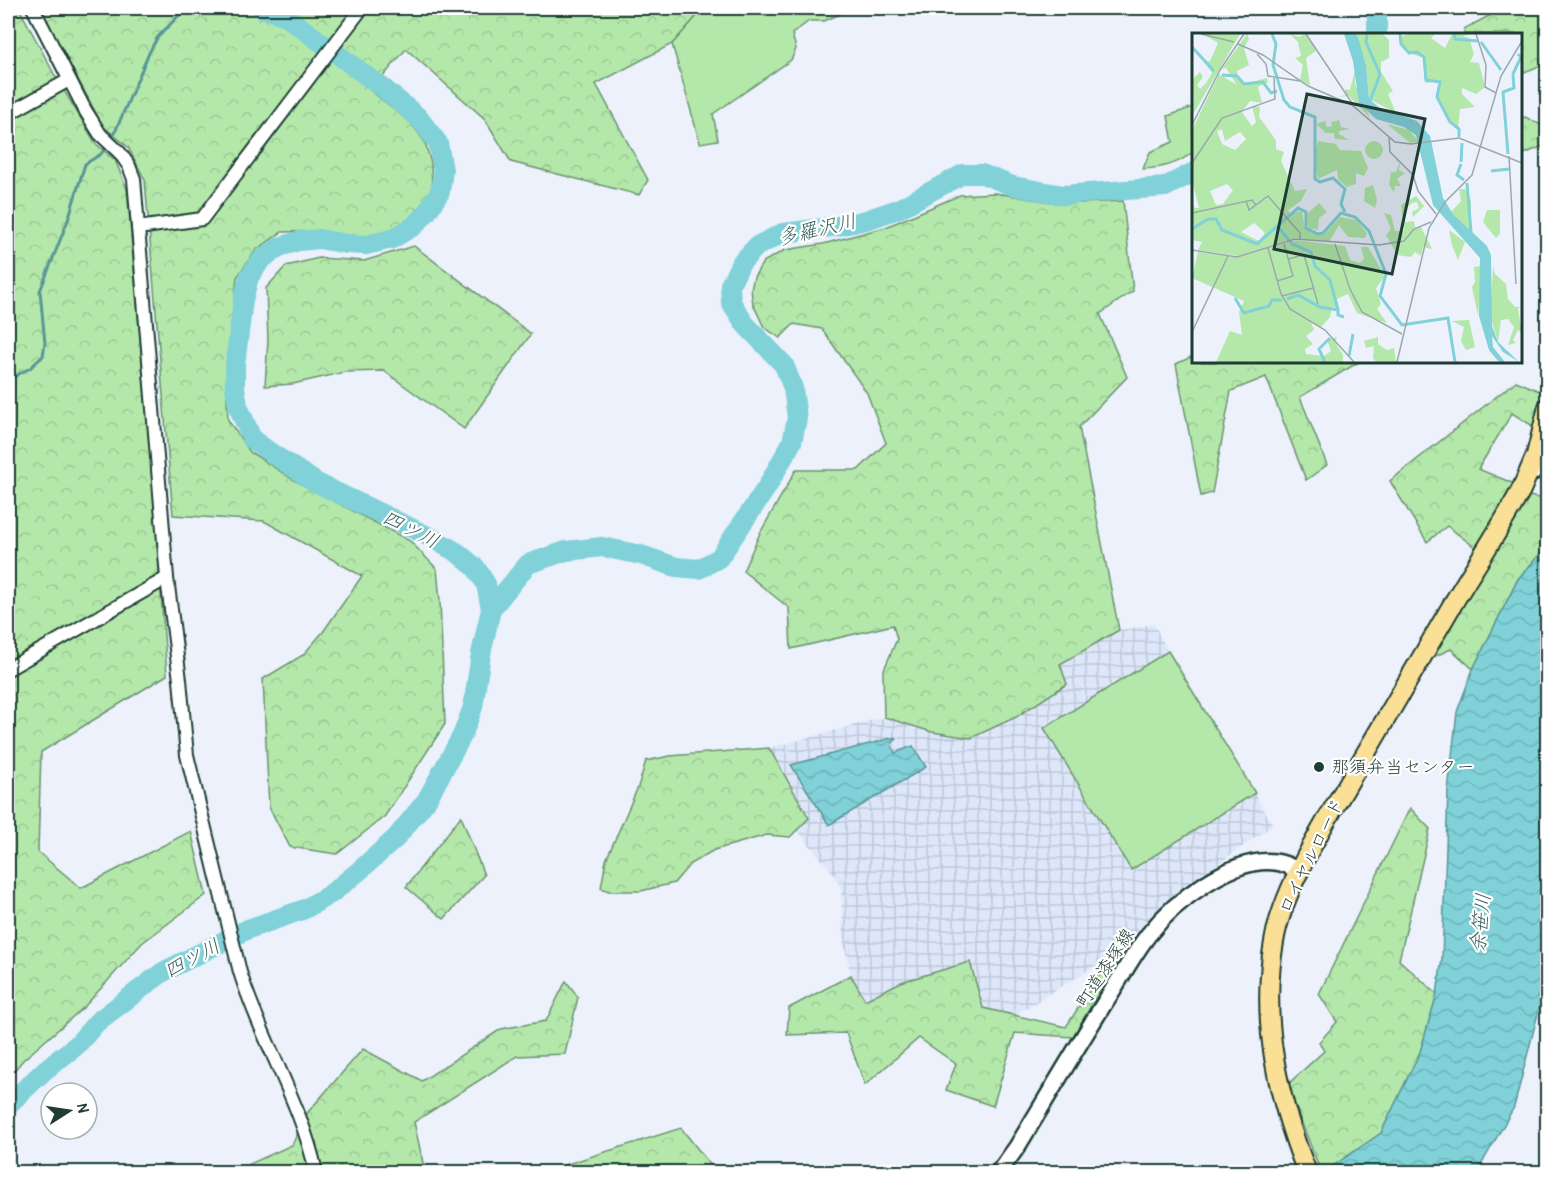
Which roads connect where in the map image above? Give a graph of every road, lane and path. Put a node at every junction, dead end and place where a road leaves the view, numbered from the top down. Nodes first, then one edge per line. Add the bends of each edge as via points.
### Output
1 (33, 8) edge
2 (362, 8) edge
3 (69, 80) junction
4 (8, 114) edge
5 (138, 228) junction
6 (1548, 407) edge
7 (1548, 461) edge
8 (1529, 474) junction
9 (167, 578) junction
10 (8, 669) edge
11 (1300, 872) junction
12 (1306, 1170) edge
13 (316, 1173) edge
14 (999, 1173) edge

1 - 3 street
2 - 5 street via 202,219
3 - 4 street
3 - 5 street via 100,134 129,166 134,179
5 - 9 street
6 - 8 main road, ロイヤルロード
7 - 8 main road
8 - 11 main road, ロイヤルロード
9 - 10 street
9 - 13 street via 187,755 222,905 248,998 293,1102
11 - 12 main road, ロイヤルロード via 1274,940 1268,1007 1275,1070
11 - 14 street, 町道漆塚線 via 1273,862 1233,869 1168,913 1139,948

